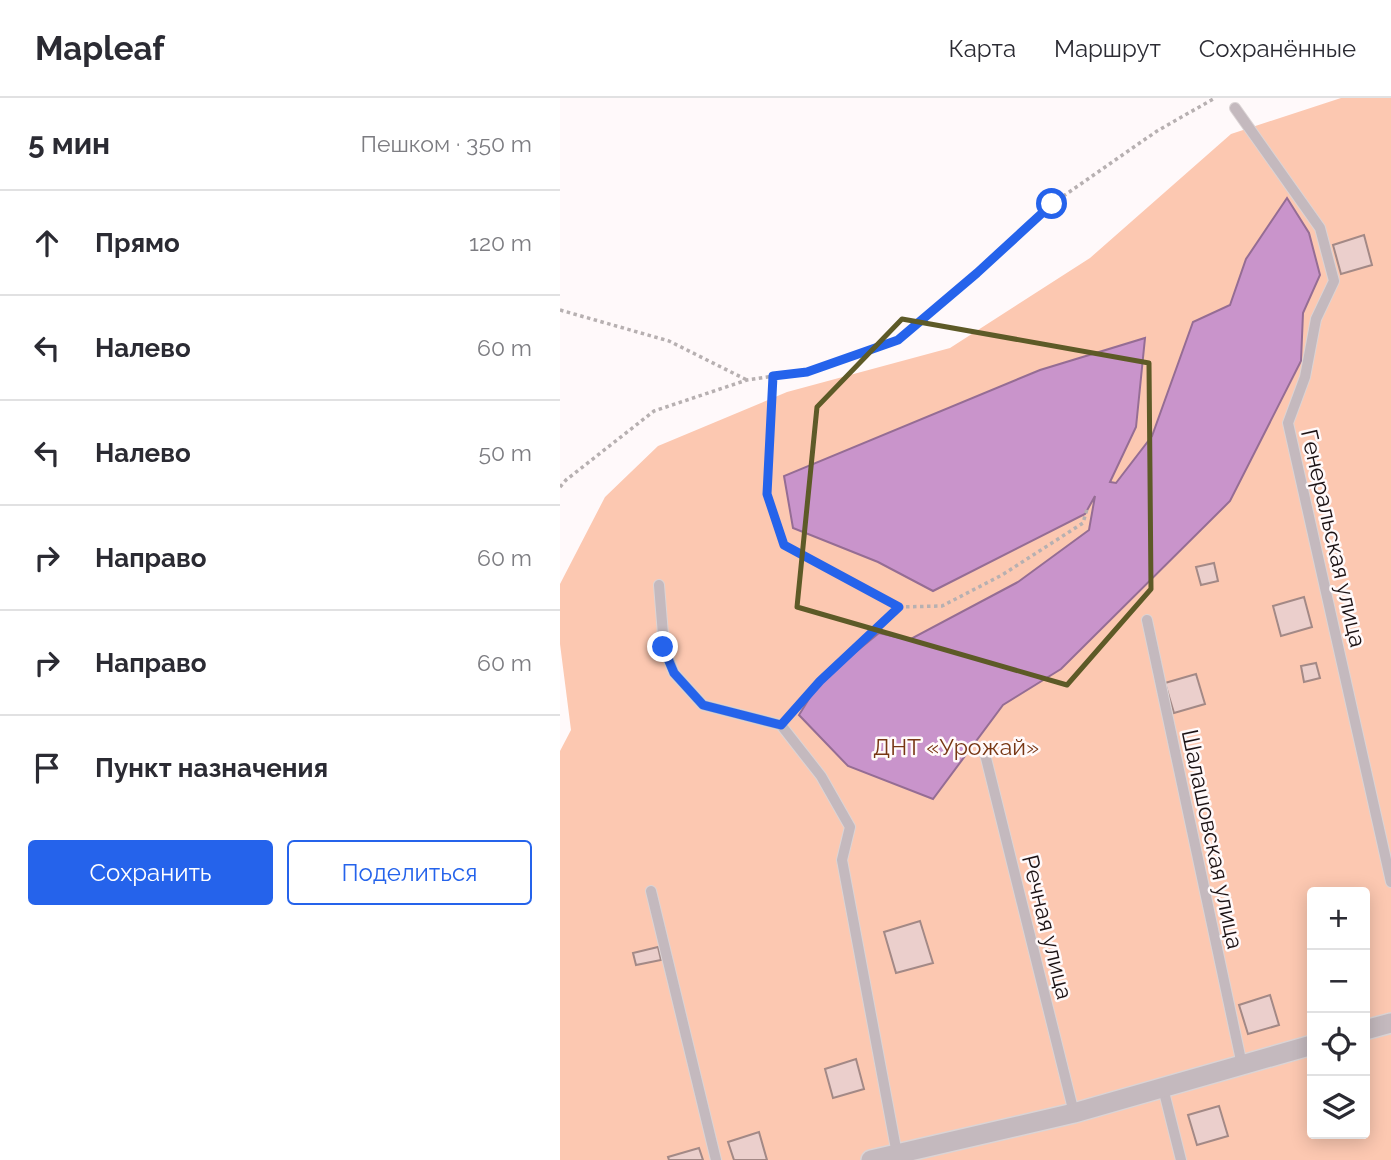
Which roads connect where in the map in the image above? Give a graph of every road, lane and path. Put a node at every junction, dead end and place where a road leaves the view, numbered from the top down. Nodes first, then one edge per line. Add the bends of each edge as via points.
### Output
1 (1215, 98) edge
2 (1235, 108) dead end
3 (560, 310) edge
4 (773, 376) junction
5 (747, 380) junction
6 (560, 487) edge
7 (1087, 509) dead end
8 (659, 585) dead end
9 (899, 607) junction
10 (1147, 620) dead end
11 (781, 725) junction
12 (984, 750) dead end
13 (1391, 882) edge
14 (651, 891) dead end
15 (1391, 1023) edge
16 (1370, 1029) edge
17 (1307, 1046) edge
18 (1241, 1065) junction
19 (1163, 1088) junction
20 (1074, 1114) junction
21 (897, 1154) junction
22 (716, 1160) edge
23 (871, 1160) edge
24 (1181, 1160) edge

1 - 4 path via 1157,131 1052,204 898,340 807,372
2 - 13 lane, Генеральская улица via 1320,228 1334,281 1316,319 1305,377 1288,423
3 - 5 path via 669,341
4 - 5 path
4 - 9 path via 767,494 784,545
5 - 6 path via 654,411
7 - 9 path via 1083,523 1002,575 942,606
8 - 11 lane via 663,647 674,673 703,705
9 - 11 path via 820,681
10 - 18 lane, Шалашовская улица
11 - 21 lane via 821,776 850,828 842,860
12 - 20 lane, Речная улица
14 - 22 lane
15 - 16 street
17 - 18 street
18 - 19 street
19 - 20 street
19 - 24 lane
20 - 21 street
21 - 23 street

